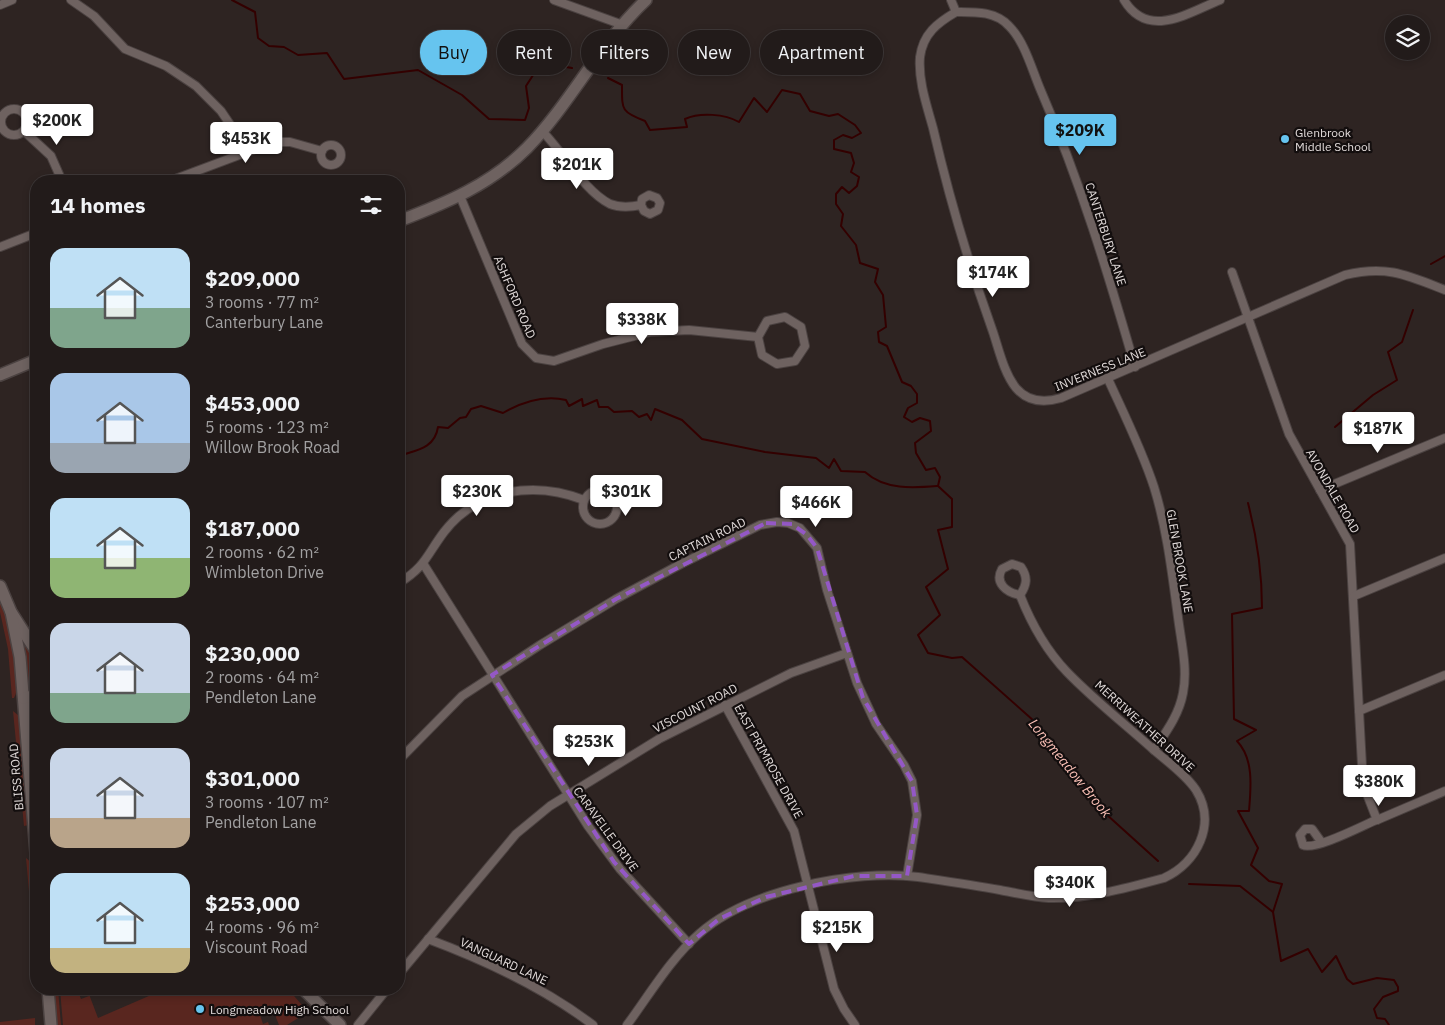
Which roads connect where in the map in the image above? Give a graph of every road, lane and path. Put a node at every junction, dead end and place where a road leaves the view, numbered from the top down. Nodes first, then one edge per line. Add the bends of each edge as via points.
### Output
1 (12, 0) edge
2 (71, 0) edge
3 (554, 0) edge
4 (646, 0) edge
5 (952, 0) edge
6 (1124, 0) edge
7 (1220, 0) edge
8 (0, 5) edge
9 (956, 12) junction
10 (623, 25) junction
11 (24, 130) dead end
12 (542, 131) junction
13 (248, 151) junction
14 (322, 151) dead end
15 (59, 175) edge
16 (186, 175) edge
17 (460, 196) junction
18 (641, 205) dead end
19 (405, 219) edge
20 (30, 235) edge
21 (0, 247) edge
22 (1232, 272) dead end
23 (1445, 290) edge
24 (1248, 319) junction
25 (758, 337) junction
26 (30, 366) edge
27 (1135, 367) junction
28 (0, 375) edge
29 (1108, 379) junction
30 (1445, 438) edge
31 (1320, 490) junction
32 (584, 500) junction
33 (1445, 558) edge
34 (424, 565) junction
35 (405, 579) edge
36 (0, 586) edge
37 (1020, 595) dead end
38 (1354, 596) junction
39 (11, 612) junction
40 (30, 642) edge
41 (847, 653) junction
42 (492, 675) junction
43 (1445, 675) edge
44 (30, 696) edge
45 (24, 698) junction
46 (725, 705) junction
47 (1359, 711) junction
48 (1154, 750) junction
49 (405, 754) edge
50 (30, 776) edge
51 (1445, 791) edge
52 (567, 795) junction
53 (1377, 820) junction
54 (1322, 843) dead end
55 (907, 876) junction
56 (810, 886) junction
57 (428, 939) junction
58 (689, 944) junction
59 (405, 967) edge
60 (48, 995) edge
61 (309, 995) edge
62 (382, 995) edge
63 (51, 1025) edge
64 (340, 1025) edge
65 (358, 1025) edge
66 (594, 1025) edge
67 (628, 1025) edge
68 (855, 1025) edge

1 - 8 street
2 - 13 street via 94,16 125,49 166,66 196,86 220,111
3 - 10 street
4 - 10 main road
5 - 9 street
6 - 7 street via 1138,16 1162,22
9 - 27 street, CANTERBURY LANE via 993,15 1005,22 1017,37 1062,139 1097,235
9 - 29 street, INVERNESS LANE via 938,23 926,38 920,60 921,78 962,240 1007,370 1013,384 1022,393 1045,402
10 - 12 main road
11 - 15 street via 51,156
12 - 17 main road via 505,168
12 - 18 street via 598,196 618,206
13 - 14 street via 285,141
13 - 16 street
17 - 19 main road
17 - 25 street, ASHFORD ROAD via 522,344 536,358 554,361 617,339 663,330
20 - 21 street
22 - 24 street, AVONDALE ROAD
23 - 24 street, INVERNESS LANE via 1403,273 1365,271 1339,278
24 - 27 street, INVERNESS LANE
24 - 31 street, AVONDALE ROAD via 1289,434
25 - 25 street via 762,355 777,364 794,361 805,346 801,327 785,317 767,321
26 - 28 main road
27 - 29 street, INVERNESS LANE
29 - 48 street, GLEN BROOK LANE via 1137,442 1157,497 1170,559 1184,659 1180,704
30 - 31 street
31 - 38 street, AVONDALE ROAD via 1349,540
32 - 32 street via 586,517 596,524 609,522 617,511 615,498 603,490 594,491
32 - 34 street via 544,489 494,496 456,519
33 - 38 street
34 - 35 street
34 - 42 street, CARAVELLE DRIVE
36 - 39 main road
37 - 48 street, MERRIWEATHER DRIVE via 1037,631 1060,665
38 - 47 street, AVONDALE ROAD
39 - 40 main road
39 - 45 main road, BLISS ROAD
41 - 42 street, CAPTAIN ROAD via 817,548 797,526 777,522 749,530 616,599
41 - 46 street, VISCOUNT ROAD via 791,673
41 - 55 street, CAPTAIN ROAD via 869,711 904,765 916,795 916,829
42 - 49 street, CAPTAIN ROAD via 452,705
42 - 52 street, CARAVELLE DRIVE
43 - 47 street
44 - 45 main road
45 - 50 main road, BLISS ROAD
46 - 52 street, VISCOUNT ROAD via 658,739
46 - 56 street, EAST PRIMROSE DRIVE via 790,822
47 - 53 street, AVONDALE ROAD via 1363,784
48 - 55 street, MERRIWEATHER DRIVE via 1190,782 1204,810 1204,830 1199,846 1184,866 1170,876 1089,895 1047,898
51 - 53 street
52 - 57 street, VISCOUNT ROAD via 535,816 516,834
52 - 58 street, CARAVELLE DRIVE via 620,869
53 - 54 street
55 - 56 street, MERRIWEATHER DRIVE via 870,874
56 - 58 street, MERRIWEATHER DRIVE via 738,908 706,928
56 - 68 street, EAST PRIMROSE DRIVE via 834,989
57 - 59 street, VISCOUNT ROAD
57 - 66 street, VANGUARD LANE via 517,976
58 - 67 street, MERRIWEATHER DRIVE via 669,966
60 - 63 main road
61 - 64 main road
62 - 65 street

